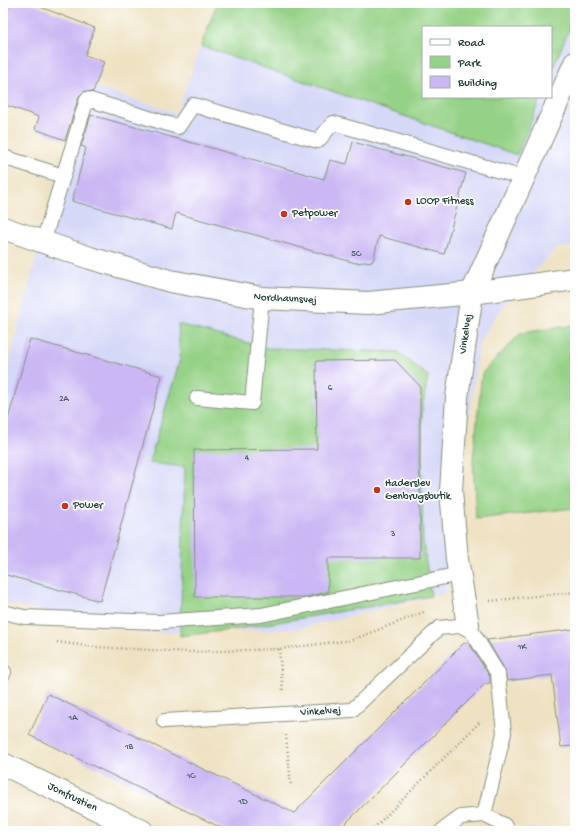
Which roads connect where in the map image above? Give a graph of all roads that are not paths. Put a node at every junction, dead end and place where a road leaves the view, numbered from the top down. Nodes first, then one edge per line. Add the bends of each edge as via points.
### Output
1 (575, 63) edge
2 (3, 157) edge
3 (63, 176) junction
4 (524, 178) junction
5 (3, 228) edge
6 (43, 242) junction
7 (575, 279) edge
8 (472, 293) junction
9 (262, 298) junction
10 (197, 398) dead end
11 (460, 574) junction
12 (3, 612) edge
13 (468, 625) junction
14 (164, 721) dead end
15 (3, 764) edge
16 (484, 815) junction
17 (142, 831) edge
18 (442, 831) edge
19 (508, 831) edge

1 - 4 street, Vinkelvej
2 - 3 lane
3 - 4 lane via 87,99 178,127 193,105 318,141 333,123
3 - 6 lane
4 - 8 street, Vinkelvej
5 - 6 street, Nordhavnsvej
6 - 9 street, Nordhavnsvej via 170,281
7 - 8 street, Nordhavnsvej
8 - 9 street, Nordhavnsvej via 368,303
8 - 11 street, Vinkelvej via 457,397 451,491
9 - 10 lane via 252,403
11 - 12 lane via 261,615 159,622 24,618
11 - 13 street, Vinkelvej
13 - 14 lane, Vinkelvej via 439,628 352,710
13 - 16 lane, Vinkelvej via 498,674 504,733
15 - 17 street, Jomfrustien
16 - 18 lane via 461,817
16 - 19 lane via 504,825

